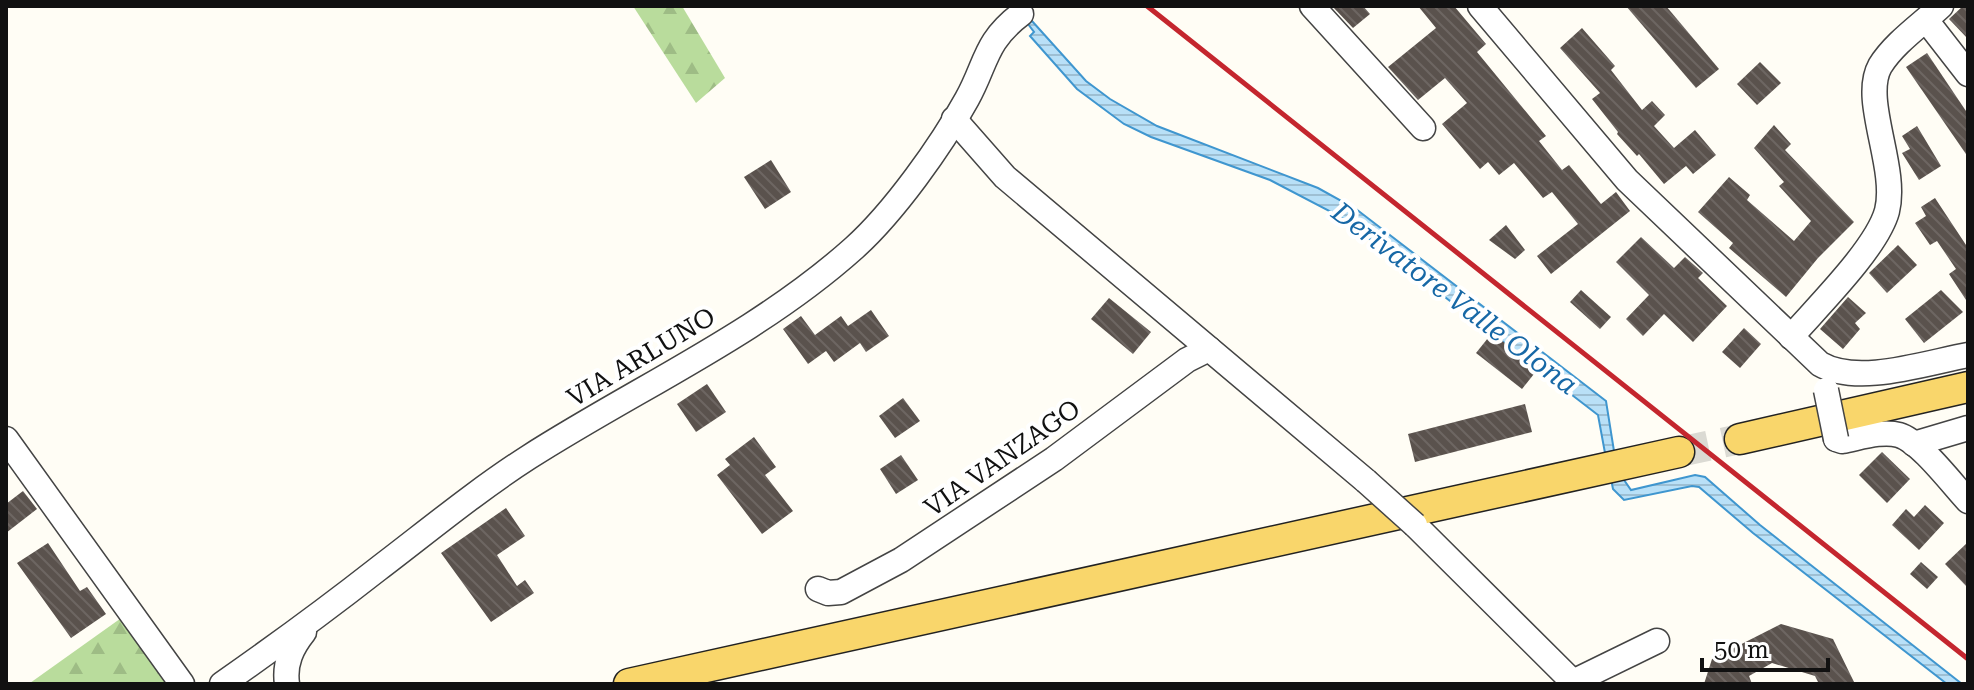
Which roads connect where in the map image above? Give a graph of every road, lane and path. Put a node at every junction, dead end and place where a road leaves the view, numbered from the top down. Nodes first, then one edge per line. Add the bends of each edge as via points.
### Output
1 (1312, 6) edge
2 (1480, 6) edge
3 (1934, 13) edge
4 (1021, 14) dead end
5 (1968, 74) edge
6 (954, 119) junction
7 (1423, 128) dead end
8 (1791, 337) junction
9 (1209, 349) junction
10 (1968, 355) edge
11 (1828, 380) junction
12 (1968, 387) edge
13 (1968, 428) edge
14 (6, 439) edge
15 (1740, 439) tunnel mouth
16 (1914, 444) junction
17 (1679, 452) tunnel mouth
18 (1968, 501) edge
19 (818, 589) dead end
20 (319, 615) junction
21 (1660, 648) dead end
22 (1579, 683) edge
23 (182, 684) edge
24 (222, 684) edge
25 (287, 684) edge
26 (629, 684) edge

1 - 7 street
2 - 8 street via 1627,180
3 - 5 street
3 - 8 street via 1888,56 1875,79 1890,181 1883,221 1868,248
4 - 6 street, VIA ARLUNO via 1002,28
6 - 9 street via 1005,177
6 - 20 street, VIA ARLUNO via 874,228 820,276 758,320 526,459
8 - 11 street
9 - 19 street, VIA VANZAGO via 901,560 850,589
9 - 22 street, bridge via 1415,525
10 - 11 street
11 - 16 street, bridge via 1836,439 1889,434
12 - 15 main road
13 - 16 street
14 - 23 street
16 - 18 street
17 - 26 main road
20 - 24 street, VIA ARLUNO
20 - 25 street via 294,645
21 - 22 street

